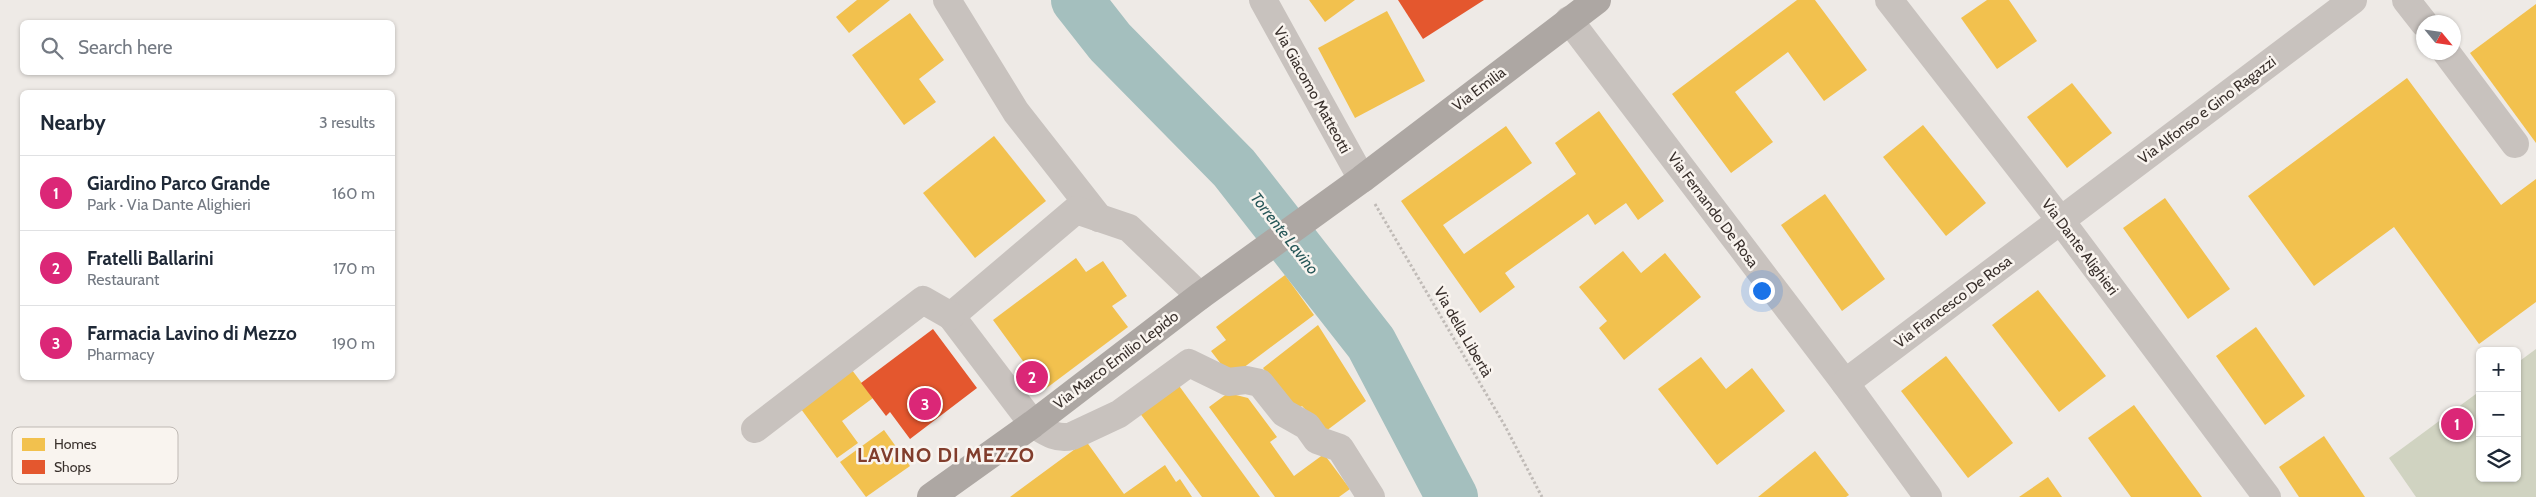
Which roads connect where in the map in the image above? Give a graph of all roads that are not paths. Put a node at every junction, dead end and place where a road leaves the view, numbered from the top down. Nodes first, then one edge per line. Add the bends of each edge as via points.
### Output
1 (947, 0) edge
2 (1263, 0) edge
3 (1597, 0) edge
4 (1889, 0) edge
5 (2352, 0) edge
6 (2406, 0) edge
7 (2418, 15) edge
8 (1570, 20) junction
9 (2452, 60) edge
10 (2515, 144) dead end
11 (1354, 185) junction
12 (1099, 218) junction
13 (2061, 221) junction
14 (1200, 296) junction
15 (951, 316) junction
16 (1845, 383) junction
17 (1033, 424) junction
18 (755, 429) dead end
19 (941, 494) edge
20 (1371, 497) edge
21 (1928, 497) edge
22 (2267, 497) edge

1 - 12 street via 1016,112
2 - 11 street, Via Giacomo Matteotti
3 - 8 main road, Via Emilia
4 - 13 street, Via Dante Alighieri
5 - 13 street, Via Alfonso e Gino Ragazzi
6 - 7 street
8 - 11 main road, Via Emilia
8 - 16 street, Via Fernando De Rosa
9 - 10 street
11 - 14 main road, Via Marco Emilio Lepido
12 - 14 street via 1129,228
12 - 15 street via 1076,210
13 - 16 street, Via Francesco De Rosa
13 - 22 street, Via Dante Alighieri
14 - 17 main road, Via Marco Emilio Lepido
15 - 17 street
15 - 18 street via 923,300
16 - 21 street, Via Fernando De Rosa
17 - 19 main road, Via Marco Emilio Lepido
17 - 20 street via 1050,435 1072,436 1119,414 1188,363 1228,382 1246,380 1260,383 1284,412 1307,426 1317,440 1340,448

